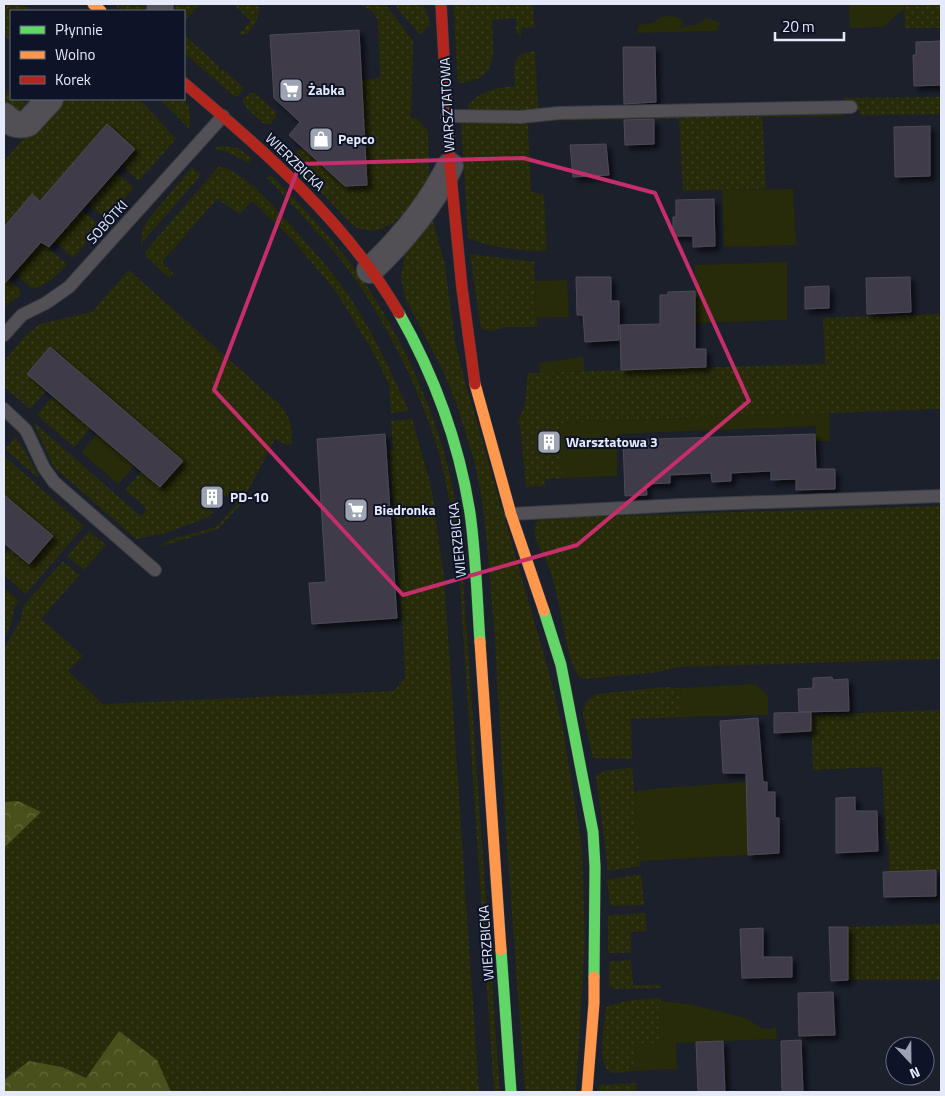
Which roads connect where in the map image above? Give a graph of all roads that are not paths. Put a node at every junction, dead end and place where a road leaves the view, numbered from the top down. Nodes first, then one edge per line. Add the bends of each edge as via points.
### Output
1 (441, 4) edge
2 (185, 84) edge
3 (49, 100) edge
4 (851, 107) dead end
5 (4, 116) edge
6 (222, 116) junction
7 (447, 116) junction
8 (450, 166) junction
9 (370, 270) junction
10 (4, 335) edge
11 (4, 408) edge
12 (941, 496) edge
13 (511, 514) junction
14 (155, 570) dead end
15 (511, 1092) edge
16 (587, 1092) edge

1 - 7 street, WARSZTATOWA
2 - 6 street, WIERZBICKA
3 - 5 street via 28,124 12,124
4 - 7 lane via 559,113 520,117
6 - 9 street, WIERZBICKA via 298,184 348,239
6 - 10 lane, SOBÓTKI via 69,286 22,315
7 - 8 street, WARSZTATOWA
8 - 9 street, WARSZTATOWA via 431,200
8 - 13 street via 474,379
9 - 15 street, WIERZBICKA via 403,323 429,374 452,438 467,497 475,567
11 - 14 lane via 26,430 54,482
12 - 13 lane
13 - 16 street via 561,665 593,832 596,867 594,1003

